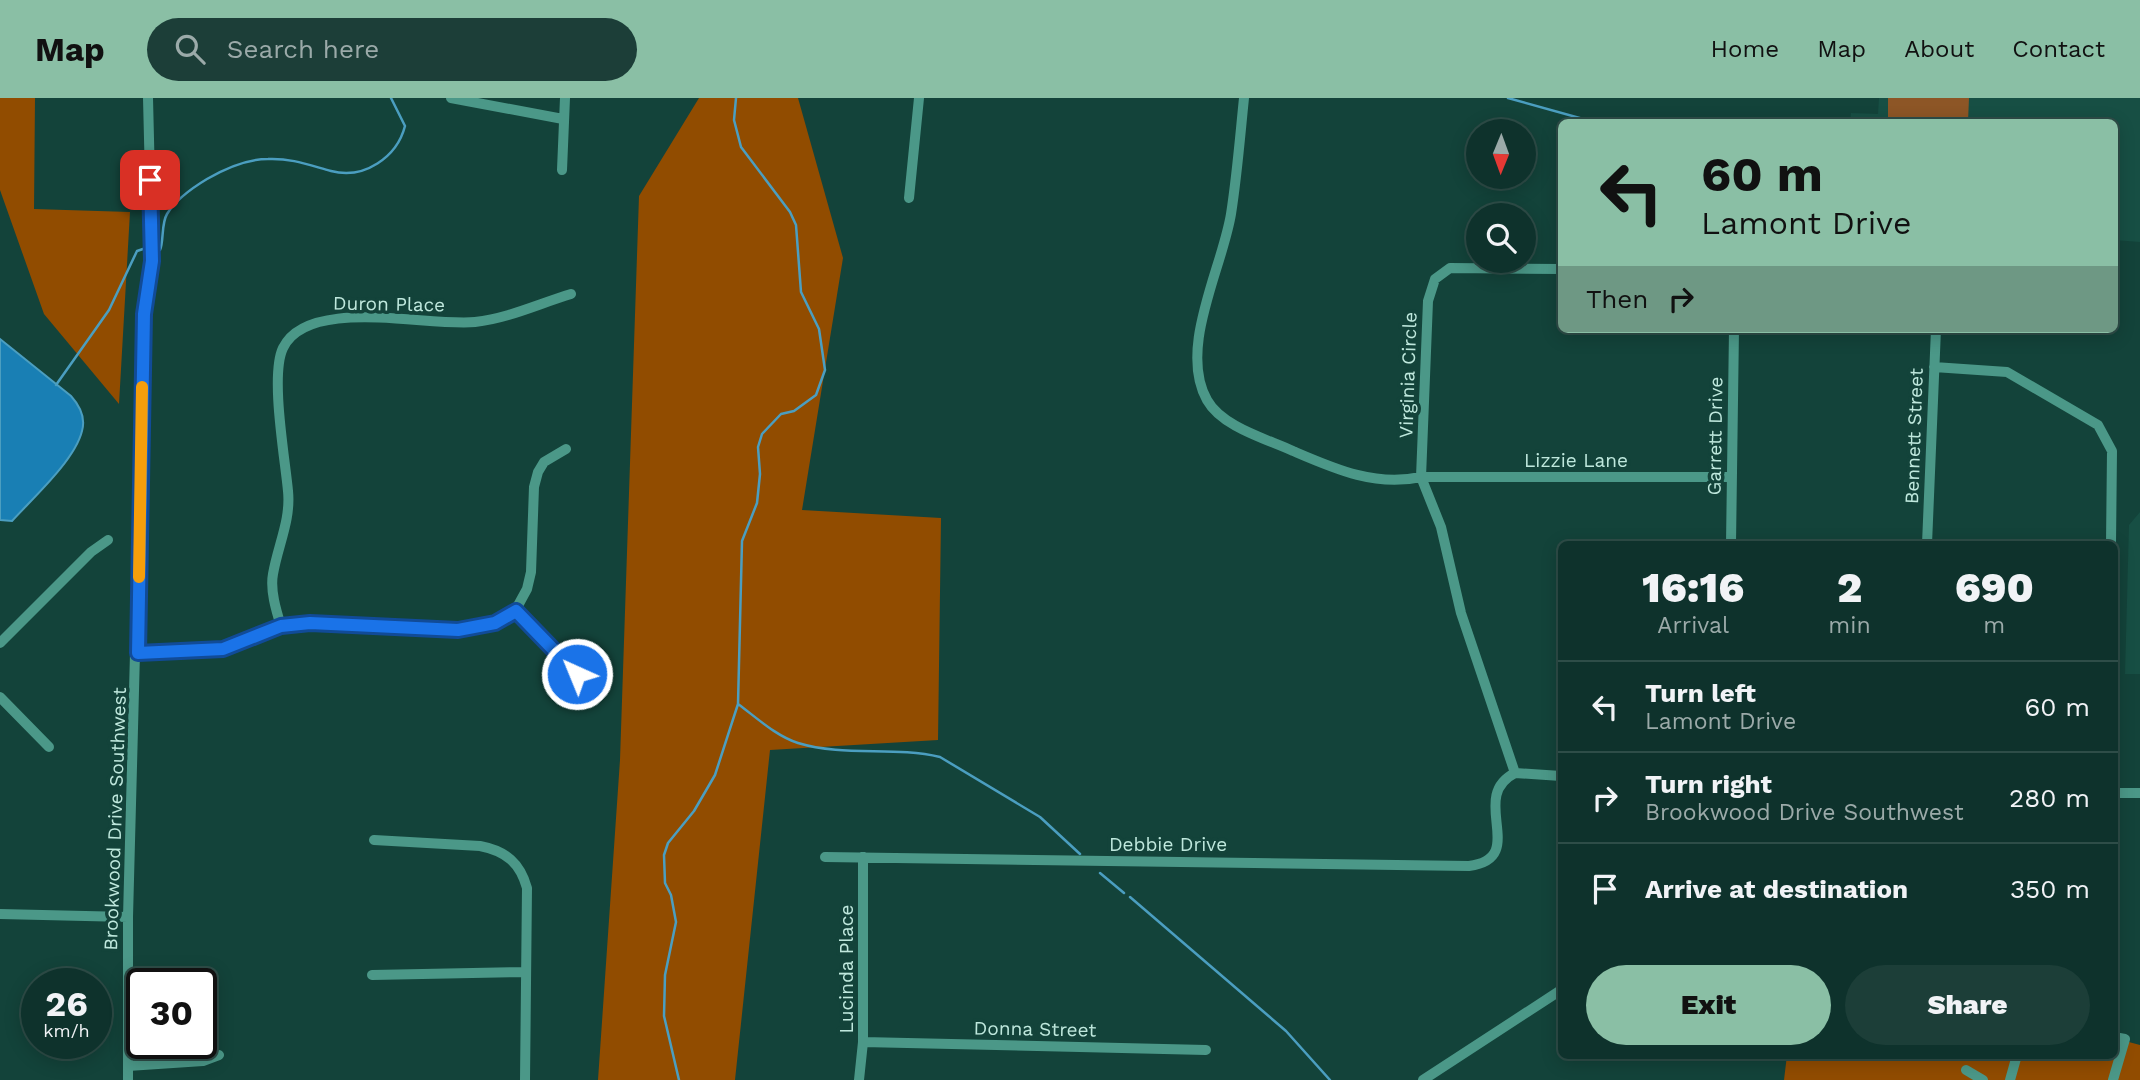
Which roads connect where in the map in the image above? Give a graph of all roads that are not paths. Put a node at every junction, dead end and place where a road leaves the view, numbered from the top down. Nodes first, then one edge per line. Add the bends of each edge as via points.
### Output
1 (148, 98) edge
2 (451, 98) edge
3 (565, 98) edge
4 (919, 98) edge
5 (1244, 98) edge
6 (564, 119) junction
7 (562, 170) dead end
8 (909, 198) dead end
9 (1558, 268) edge
10 (571, 294) dead end
11 (1734, 333) edge
12 (1936, 333) edge
13 (1934, 367) junction
14 (566, 449) dead end
15 (1421, 477) junction
16 (1732, 477) junction
17 (108, 540) dead end
18 (1731, 541) edge
19 (1927, 541) edge
20 (2111, 541) edge
21 (516, 611) junction
22 (281, 626) junction
23 (0, 643) edge
24 (138, 653) junction
25 (577, 674) dead end
26 (0, 697) edge
27 (49, 747) dead end
28 (1516, 773) junction
29 (1558, 776) edge
30 (2118, 793) edge
31 (2140, 793) edge
32 (374, 841) dead end
33 (824, 857) dead end
34 (863, 857) junction
35 (0, 914) edge
36 (128, 917) junction
37 (525, 972) junction
38 (372, 975) dead end
39 (1558, 992) edge
40 (2118, 1038) edge
41 (863, 1042) junction
42 (1206, 1050) dead end
43 (219, 1055) dead end
44 (2016, 1059) edge
45 (128, 1066) junction
46 (1966, 1070) dead end
47 (128, 1080) edge
48 (525, 1080) edge
49 (859, 1080) edge
50 (1423, 1080) edge
51 (1983, 1080) edge
52 (2010, 1080) edge
53 (2113, 1080) edge

1 - 24 street, Brookwood Drive Southwest via 152,261 144,314
2 - 6 street
3 - 6 street
4 - 8 street
5 - 15 street, Lizzie Lane via 1231,215 1200,336 1197,366 1209,403 1234,424 1348,473 1383,482
6 - 7 street
9 - 15 street, Virginia Circle via 1459,266 1435,279 1426,316
10 - 22 street, Duron Place via 505,318 470,322 337,319 311,324 291,338 282,351 278,391 289,501 273,575
11 - 16 street, Garrett Drive
12 - 13 street, Bennett Street
13 - 19 street, Bennett Street
13 - 20 street via 2007,372 2098,425 2112,451
14 - 21 street via 544,462 538,472 531,572
15 - 16 street, Lizzie Lane
15 - 28 street
16 - 18 street, Garrett Drive
17 - 23 street
21 - 22 street via 495,623 458,630
21 - 25 street
22 - 24 street via 223,649
24 - 36 street, Brookwood Drive Southwest
26 - 27 street
28 - 29 street
28 - 34 street, Debbie Drive via 1502,780 1497,789 1498,841 1492,857 1469,866
30 - 31 street
32 - 37 street via 480,846 497,849 516,862 527,888
33 - 34 street, Debbie Drive
34 - 41 street, Lucinda Place
35 - 36 street
36 - 45 street, Brookwood Drive Southwest
37 - 38 street
37 - 48 street
39 - 50 street
40 - 53 street via 2125,1039
41 - 42 street, Donna Street
41 - 49 street, Lucinda Place
43 - 45 street via 203,1061
44 - 52 street
45 - 47 street, Brookwood Drive Southwest
46 - 51 street

